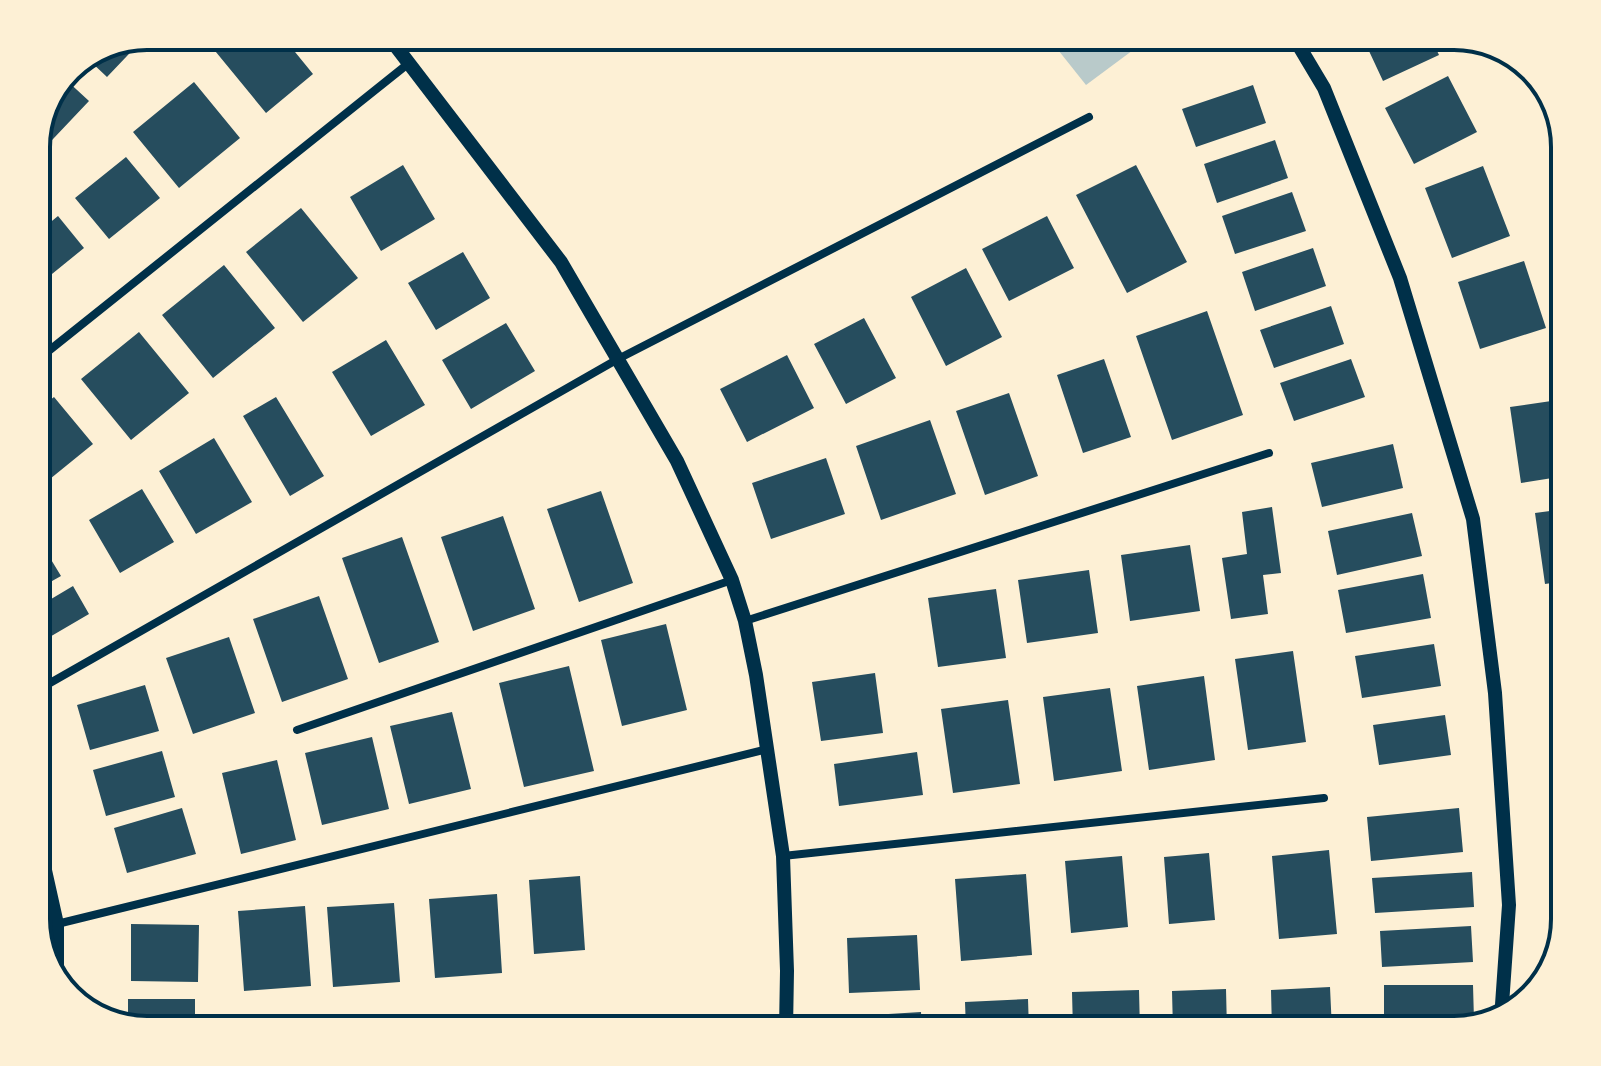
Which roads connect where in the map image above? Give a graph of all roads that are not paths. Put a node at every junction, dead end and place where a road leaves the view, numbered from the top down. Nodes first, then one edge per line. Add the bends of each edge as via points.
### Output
1 (399, 50) edge
2 (1301, 50) edge
3 (410, 63) junction
4 (1089, 117) dead end
5 (50, 350) edge
6 (618, 359) junction
7 (1269, 453) dead end
8 (732, 580) junction
9 (745, 621) junction
10 (50, 683) edge
11 (297, 730) dead end
12 (768, 749) junction
13 (1324, 798) dead end
14 (783, 856) junction
15 (50, 893) edge
16 (57, 924) junction
17 (57, 954) edge
18 (1502, 1003) edge
19 (786, 1016) edge

1 - 3 street
2 - 18 street via 1324,88 1400,278 1473,519 1495,693 1509,905
3 - 5 street
3 - 6 street via 561,262
4 - 6 street
6 - 8 street via 677,461
6 - 10 street
7 - 9 street
8 - 9 street
8 - 11 street
9 - 12 street
12 - 14 street
12 - 16 street
13 - 14 street
14 - 19 street
15 - 16 street
16 - 17 street

